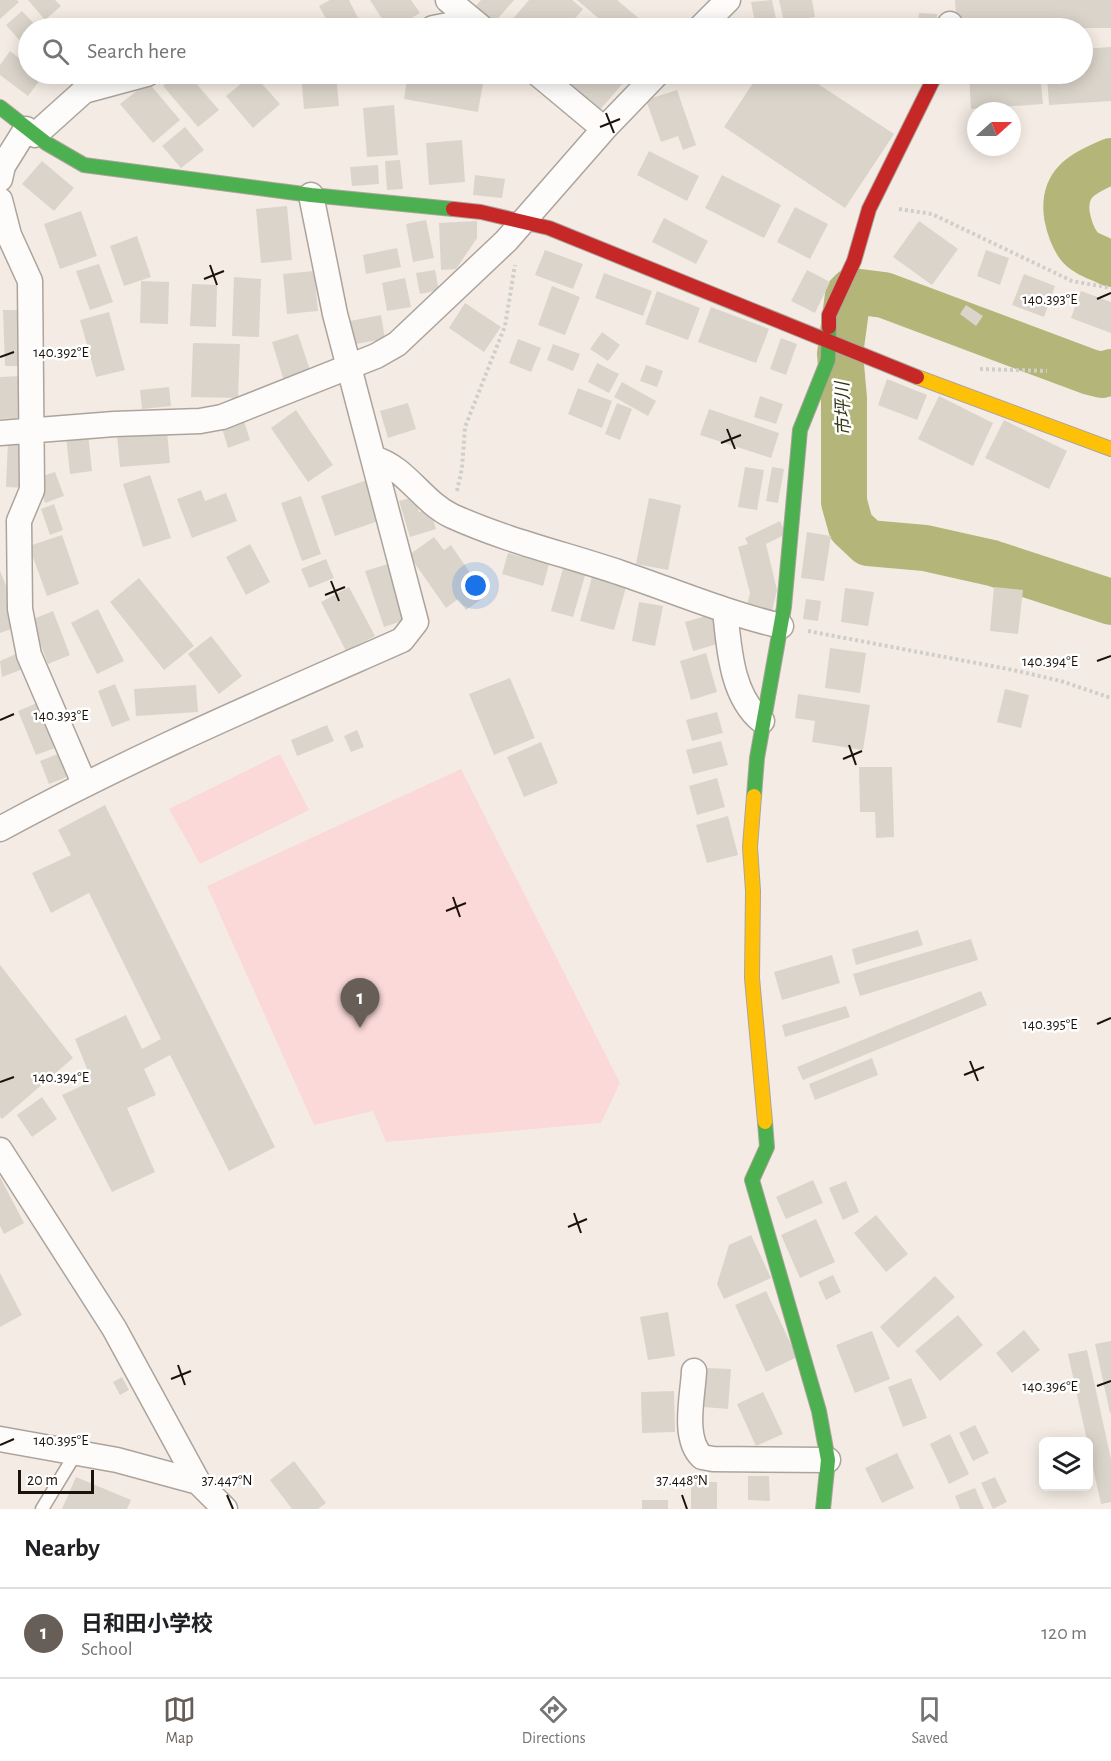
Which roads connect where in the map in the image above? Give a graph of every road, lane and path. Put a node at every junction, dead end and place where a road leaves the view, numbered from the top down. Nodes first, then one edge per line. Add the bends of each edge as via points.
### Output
1 (728, 0) edge
2 (710, 18) edge
3 (110, 84) edge
4 (550, 84) edge
5 (647, 84) edge
6 (931, 84) edge
7 (0, 107) edge
8 (604, 129) junction
9 (30, 132) junction
10 (0, 180) edge
11 (311, 195) junction
12 (0, 200) edge
13 (872, 203) junction
14 (521, 222) junction
15 (506, 241) junction
16 (1111, 288) edge
17 (826, 339) junction
18 (348, 368) junction
19 (33, 431) junction
20 (0, 433) edge
21 (1111, 449) edge
22 (373, 458) junction
23 (451, 515) junction
24 (725, 610) junction
25 (781, 626) junction
26 (1111, 698) edge
27 (762, 721) junction
28 (84, 783) junction
29 (0, 829) edge
30 (0, 1149) edge
31 (694, 1371) dead end
32 (0, 1439) edge
33 (76, 1453) junction
34 (828, 1460) junction
35 (198, 1482) junction
36 (42, 1509) edge
37 (225, 1509) edge
38 (823, 1509) edge

1 - 2 street
3 - 9 street via 84,91
4 - 8 street
5 - 8 street
6 - 13 street
7 - 9 street
8 - 14 street
9 - 10 street via 3,165
9 - 11 street via 84,165
11 - 14 street via 481,212
11 - 18 street
12 - 19 street via 9,235 30,281
13 - 16 path via 932,214 1072,281
13 - 17 street via 854,261 829,315
14 - 15 street
14 - 17 street via 549,228
15 - 18 street via 397,344
15 - 23 path via 515,261 507,314 465,427 462,468
17 - 21 street via 967,397
17 - 25 street via 828,360 800,430 800,463
18 - 19 street via 222,417
18 - 22 street
19 - 20 street
19 - 28 street via 32,489 20,521 24,637
22 - 23 street via 387,462 440,510
22 - 28 street via 416,622 402,640
23 - 24 street via 505,537
24 - 25 street
24 - 27 street via 742,698
25 - 26 path via 1023,673
25 - 27 street
27 - 34 street via 750,847 752,978 766,1147 752,1180 819,1411
28 - 29 street
30 - 35 street via 114,1328
31 - 34 street via 692,1443 702,1457
32 - 33 street
33 - 35 street
33 - 36 lane
34 - 38 street
35 - 37 street

